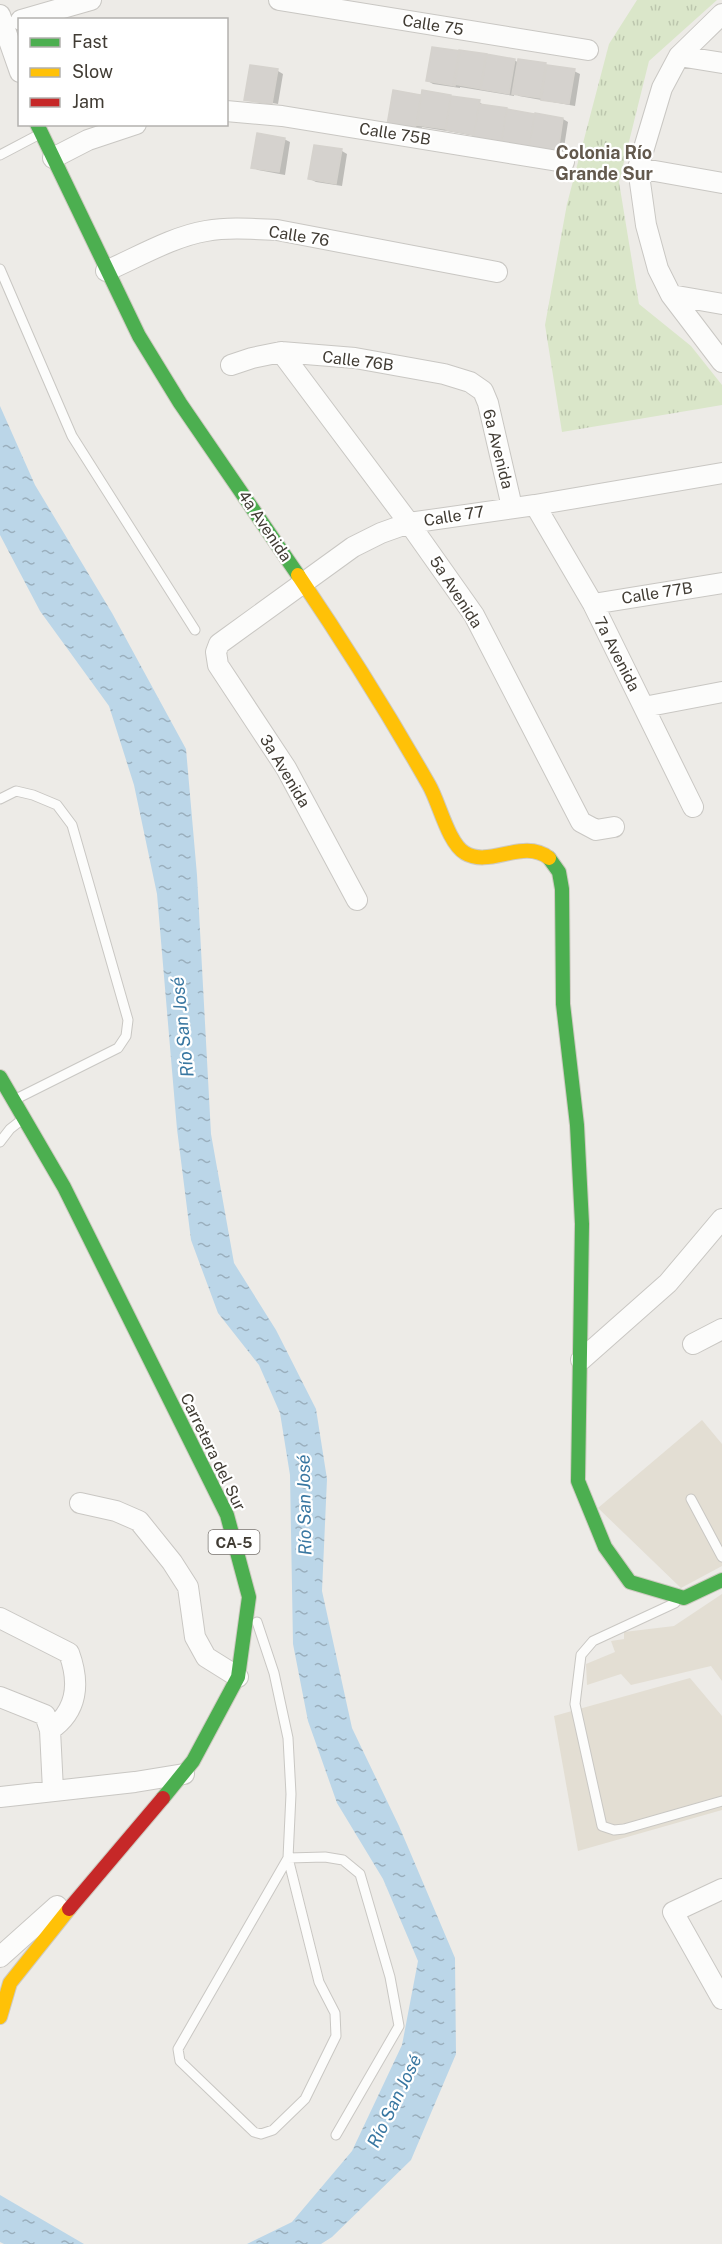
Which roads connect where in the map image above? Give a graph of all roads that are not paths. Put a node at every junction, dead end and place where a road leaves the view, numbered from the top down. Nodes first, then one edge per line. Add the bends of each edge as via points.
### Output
1 (91, 0) edge
2 (279, 0) edge
3 (349, 6) edge
4 (722, 14) edge
5 (19, 18) edge
6 (11, 20) edge
7 (588, 50) dead end
8 (679, 56) junction
9 (18, 60) edge
10 (722, 63) edge
11 (228, 111) edge
12 (130, 126) edge
13 (39, 129) edge
14 (0, 155) edge
15 (53, 158) junction
16 (564, 162) dead end
17 (639, 168) junction
18 (722, 183) edge
19 (0, 269) edge
20 (106, 271) junction
21 (497, 272) dead end
22 (671, 295) junction
23 (722, 304) edge
24 (281, 352) junction
25 (722, 362) edge
26 (231, 365) dead end
27 (483, 391) joint
28 (722, 473) edge
29 (535, 505) junction
30 (512, 507) junction
31 (409, 523) junction
32 (722, 583) edge
33 (304, 584) junction
34 (592, 604) junction
35 (195, 630) dead end
36 (219, 644) joint
37 (722, 692) edge
38 (644, 707) junction
39 (0, 799) edge
40 (693, 807) dead end
41 (614, 827) dead end
42 (357, 900) dead end
43 (0, 1077) edge
44 (13, 1100) junction
45 (24, 1118) junction
46 (0, 1142) edge
47 (722, 1219) edge
48 (722, 1329) edge
49 (693, 1344) dead end
50 (581, 1360) junction
51 (692, 1499) dead end
52 (80, 1503) dead end
53 (722, 1557) edge
54 (722, 1580) edge
55 (249, 1597) junction
56 (684, 1598) junction
57 (0, 1618) edge
58 (238, 1677) junction
59 (0, 1697) edge
60 (50, 1730) junction
61 (184, 1773) junction
62 (53, 1790) junction
63 (0, 1797) edge
64 (722, 1800) edge
65 (288, 1858) junction
66 (93, 1879) junction
67 (722, 1889) edge
68 (0, 1957) edge
69 (722, 1999) edge
70 (0, 2017) edge
71 (336, 2135) dead end

1 - 5 street
2 - 3 street, Calle 75
3 - 7 street, Calle 75
4 - 8 street
6 - 9 street
8 - 10 street
8 - 17 street via 662,88
11 - 16 street, Calle 75B via 282,116
12 - 15 street via 88,140
13 - 14 lane
13 - 15 main road, 4a Avenida
15 - 20 main road, 4a Avenida
17 - 18 street
17 - 22 street via 646,225 658,269
19 - 35 lane via 72,436
20 - 21 street, Calle 76 via 204,231 239,228 277,231
20 - 33 main road, 4a Avenida via 139,336 180,403
22 - 23 street
22 - 25 street
24 - 26 street, Calle 76B
24 - 27 street, Calle 76B via 354,358 444,374 470,382
24 - 31 street, 5a Avenida
27 - 30 street, 6a Avenida
28 - 29 street, Calle 77
29 - 30 street, Calle 77
29 - 34 street, 7a Avenida
30 - 31 street, Calle 77
31 - 33 street, Calle 77 via 353,547
31 - 41 street, 5a Avenida via 474,615 580,822 596,830
32 - 34 street, Calle 77B
33 - 36 street, Calle 77
33 - 50 main road, 4a Avenida via 386,710 432,790 455,843 465,853 480,857 530,850 542,853 559,872 563,1004 578,1125
34 - 38 street, 7a Avenida
36 - 42 street, 3a Avenida via 218,664 286,768
37 - 38 street
38 - 40 street, 7a Avenida
39 - 44 lane via 16,791 33,795 57,805 72,825 128,1020 126,1036 118,1048
43 - 44 main road, Carretera del Sur / CA-5
44 - 45 main road, Carretera del Sur / CA-5
45 - 46 lane
45 - 55 main road, Carretera del Sur / CA-5 via 64,1187 227,1515
47 - 50 street via 668,1282
48 - 49 street
50 - 56 main road via 578,1481 605,1547 630,1582
51 - 53 lane
52 - 58 street via 139,1521 189,1587 195,1637 206,1657
54 - 56 main road
55 - 58 main road, Carretera del Sur / CA-5
55 - 65 lane via 274,1673 288,1738
56 - 64 lane via 593,1641 581,1655 575,1704 602,1826 624,1829
57 - 60 street via 69,1653 76,1673 72,1704 63,1721
58 - 61 main road, Carretera del Sur / CA-5
59 - 60 street via 45,1715
60 - 62 street
61 - 62 street
61 - 66 main road, Carretera del Sur / CA-5
62 - 63 street
65 - 65 lane via 319,1982 335,2013 336,2036 305,2099 273,2130 261,2134 254,2132 180,2061 178,2049
65 - 71 lane via 343,1860 360,1874 390,1977 399,2026
66 - 68 street via 50,1911
66 - 70 main road, Carretera del Sur / CA-5 via 10,1983
67 - 69 street via 673,1912

